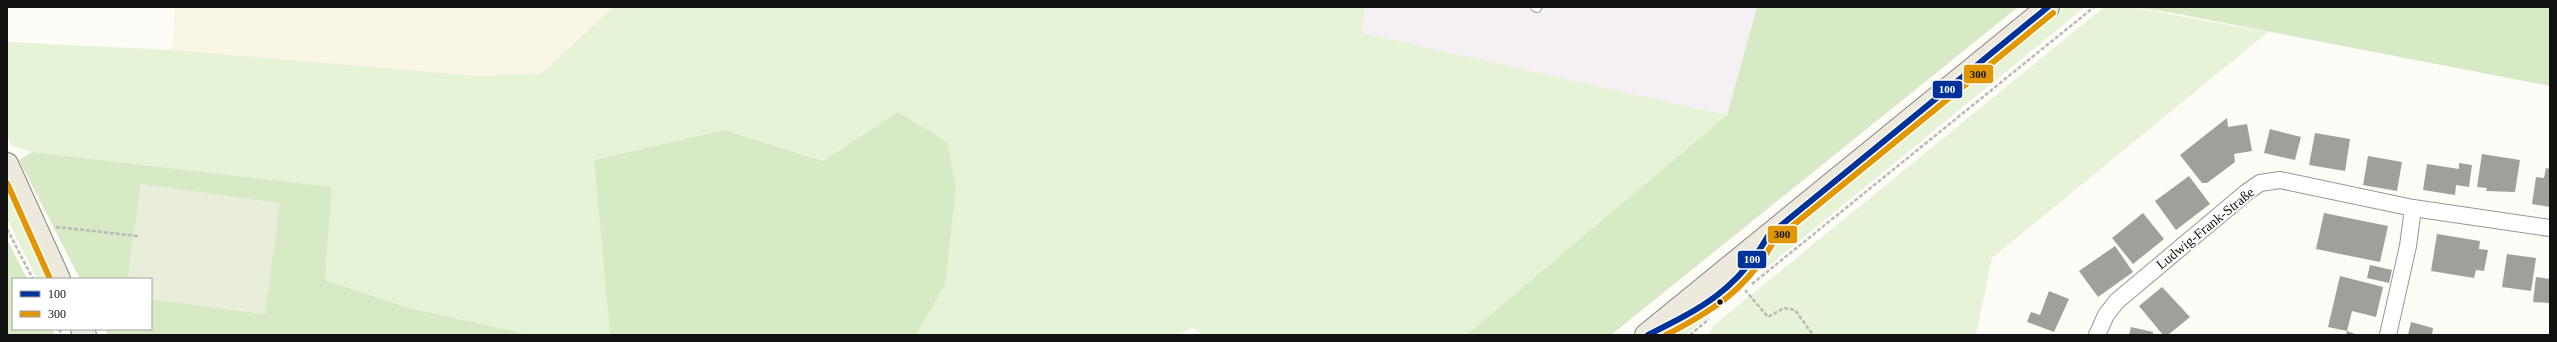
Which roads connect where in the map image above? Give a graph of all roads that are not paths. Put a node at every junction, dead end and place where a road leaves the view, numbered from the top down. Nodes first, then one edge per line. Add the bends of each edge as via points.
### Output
1 (2048, 7) edge
2 (7, 164) edge
3 (2413, 208) junction
4 (2550, 228) edge
5 (60, 278) edge
6 (1647, 335) edge
7 (2096, 335) edge
8 (2388, 335) edge

1 - 6 main road
2 - 5 main road
3 - 4 street, Ludwig-Frank-Straße
3 - 7 street, Ludwig-Frank-Straße via 2294,182 2280,180 2260,183 2117,301 2106,315
3 - 8 street via 2408,246

